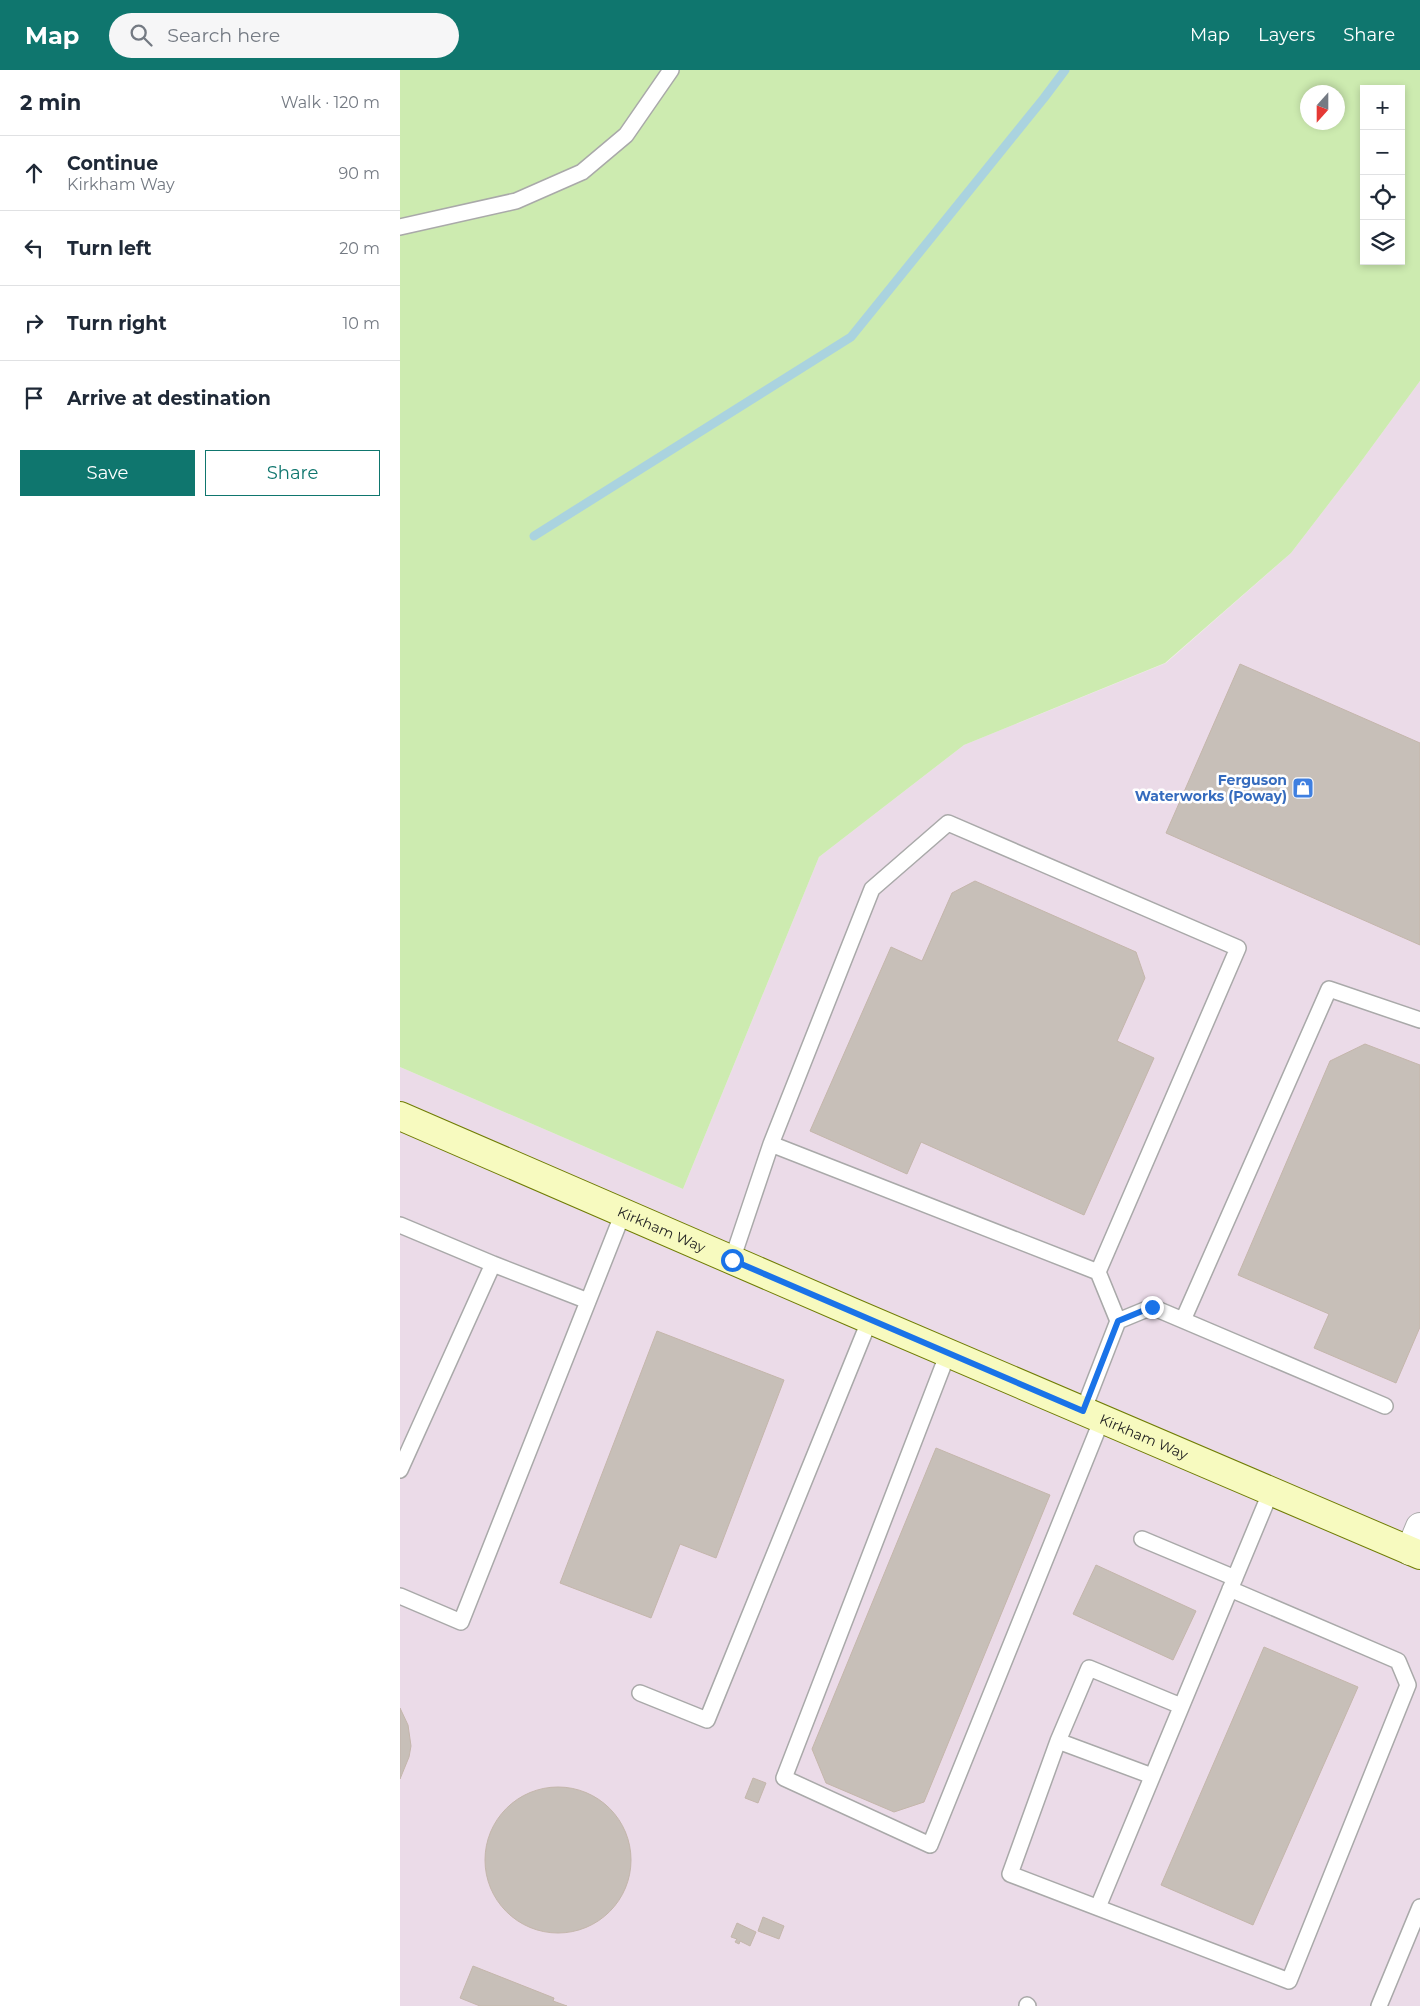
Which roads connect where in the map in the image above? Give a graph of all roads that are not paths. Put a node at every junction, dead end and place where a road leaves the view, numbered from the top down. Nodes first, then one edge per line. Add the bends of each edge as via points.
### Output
1 (671, 70) edge
2 (400, 227) edge
3 (1420, 1020) edge
4 (400, 1116) edge
5 (771, 1144) junction
6 (623, 1212) junction
7 (400, 1225) edge
8 (732, 1260) junction
9 (493, 1264) junction
10 (1098, 1272) junction
11 (588, 1301) junction
12 (870, 1319) junction
13 (1183, 1320) junction
14 (1118, 1321) junction
15 (948, 1353) junction
16 (1385, 1406) dead end
17 (1092, 1415) junction
18 (400, 1470) edge
19 (1271, 1491) junction
20 (1142, 1540) dead end
21 (1417, 1544) edge
22 (1233, 1583) junction
23 (400, 1596) edge
24 (640, 1693) dead end
25 (1182, 1706) junction
26 (1058, 1742) junction
27 (1152, 1776) junction
28 (1098, 1907) junction
29 (1420, 1908) edge
30 (1379, 2006) edge

1 - 2 lane via 626,135 582,172 516,202
3 - 13 lane via 1329,989
4 - 6 main road, Kirkham Way
5 - 8 lane
5 - 10 lane
5 - 10 lane via 872,889 948,822 1238,948
6 - 8 main road, Kirkham Way
6 - 11 lane
7 - 9 lane
8 - 12 main road, Kirkham Way
9 - 11 lane
9 - 18 lane
10 - 14 lane
11 - 23 lane via 461,1622
12 - 15 main road, Kirkham Way
12 - 24 lane via 707,1720
13 - 14 lane via 1152,1307
13 - 16 lane
14 - 17 lane
15 - 17 main road, Kirkham Way
15 - 17 lane via 784,1778 930,1845
17 - 19 main road, Kirkham Way
19 - 21 main road, Kirkham Way
19 - 22 lane
20 - 22 lane
22 - 25 lane
22 - 28 lane via 1398,1660 1408,1684 1289,1981
25 - 26 lane via 1089,1668
25 - 27 lane
26 - 27 lane
26 - 28 lane via 1010,1874
27 - 28 lane
29 - 30 lane

